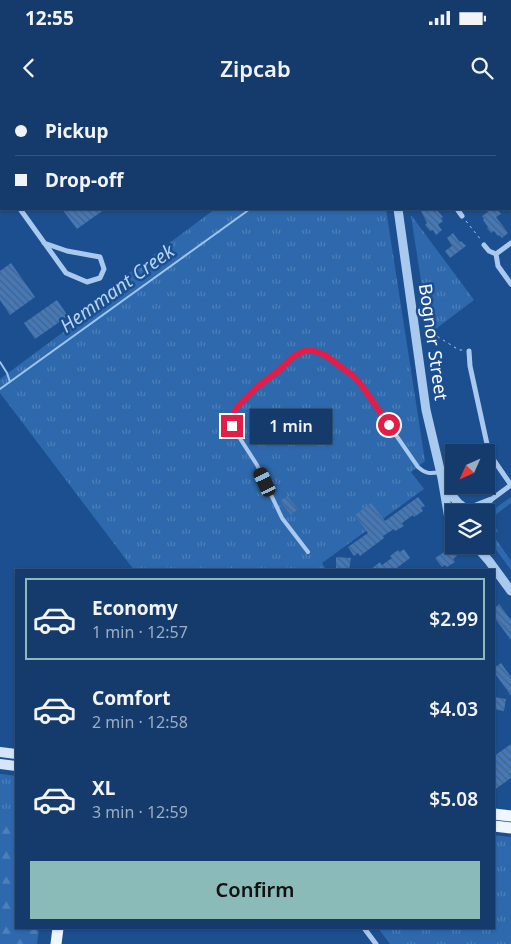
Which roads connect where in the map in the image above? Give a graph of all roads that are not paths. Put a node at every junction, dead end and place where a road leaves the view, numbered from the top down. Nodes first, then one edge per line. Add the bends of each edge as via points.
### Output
1 (21, 210) edge
2 (398, 210) edge
3 (458, 210) edge
4 (462, 216) road end
5 (511, 243) edge
6 (44, 244) junction
7 (484, 244) road end
8 (496, 254) junction
9 (511, 284) edge
10 (469, 351) road end
11 (441, 475) junction
12 (511, 485) edge
13 (492, 499) junction
14 (446, 504) edge
15 (462, 504) edge
16 (480, 504) edge
17 (488, 504) edge
18 (308, 552) dead end
19 (483, 554) edge
20 (486, 554) edge
21 (489, 561) junction
22 (495, 569) edge
23 (495, 569) edge
24 (511, 591) edge
25 (0, 752) edge
26 (15, 754) edge
27 (0, 764) edge
28 (15, 766) edge
29 (495, 814) edge
30 (511, 816) edge
31 (495, 826) edge
32 (511, 828) edge
33 (58, 929) edge
34 (365, 929) edge
35 (56, 944) edge
36 (376, 944) edge

1 - 6 street
2 - 11 street, Bognor Street via 426,410
3 - 4 street
5 - 8 street
6 - 6 street via 100,257 104,269 100,278 87,282 66,273
7 - 8 street
8 - 9 street via 498,266
10 - 12 street via 487,444
11 - 14 street, Bognor Street
11 - 15 street, Bognor Street via 452,496
11 - 18 lane via 424,472 418,467 352,375 314,351 294,356 237,407 232,426 257,465 282,518
12 - 13 street
13 - 16 street
13 - 17 street
19 - 21 street
20 - 21 street
21 - 22 street
23 - 24 street
25 - 26 main road
27 - 28 main road
29 - 30 main road
31 - 32 main road
33 - 35 main road
34 - 36 street

